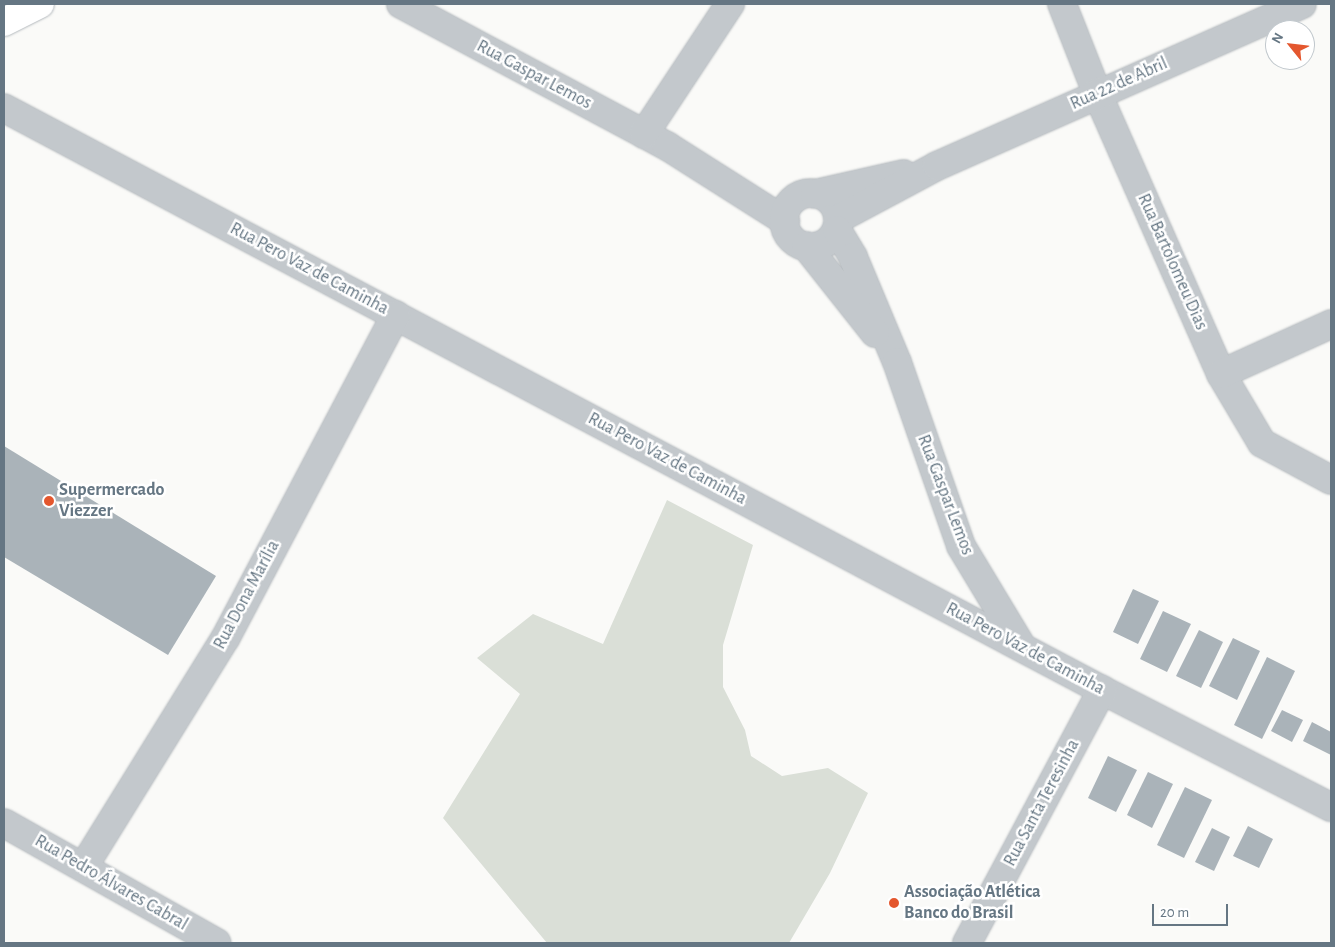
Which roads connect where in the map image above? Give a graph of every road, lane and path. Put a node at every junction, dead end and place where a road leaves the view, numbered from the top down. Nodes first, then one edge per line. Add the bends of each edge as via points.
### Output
1 (40, 4) edge
2 (400, 4) edge
3 (730, 4) edge
4 (1062, 4) edge
5 (1302, 4) edge
6 (4, 22) edge
7 (1097, 93) junction
8 (4, 108) edge
9 (655, 140) junction
10 (937, 166) junction
11 (797, 206) junction
12 (837, 224) junction
13 (806, 246) junction
14 (396, 315) junction
15 (1331, 324) edge
16 (897, 362) junction
17 (1222, 374) junction
18 (1331, 480) edge
19 (1022, 648) junction
20 (1102, 690) junction
21 (1331, 808) edge
22 (4, 823) edge
23 (84, 866) junction
24 (217, 943) edge
25 (967, 943) edge

1 - 6 main road
2 - 9 street, Rua Gaspar Lemos
3 - 9 street
4 - 7 street, Rua Bartolomeu Dias
5 - 7 street, Rua 22 de Abril
7 - 10 street, Rua 22 de Abril
7 - 17 street, Rua Bartolomeu Dias
8 - 14 street, Rua Pero Vaz de Caminha
9 - 11 street, Rua Gaspar Lemos
10 - 11 street, Rua 22 de Abril
10 - 12 street, Rua 22 de Abril
11 - 12 street via 831,202
11 - 13 street via 791,238
12 - 13 street via 821,246
12 - 16 street, Rua Gaspar Lemos
13 - 16 street, Rua Gaspar Lemos
14 - 19 street, Rua Pero Vaz de Caminha
14 - 23 street, Rua Dona Marília via 226,637
15 - 17 street
16 - 19 street, Rua Gaspar Lemos via 961,546
17 - 18 street, Rua Bartolomeu Dias via 1262,443
19 - 20 street, Rua Pero Vaz de Caminha
20 - 21 street, Rua Pero Vaz de Caminha
20 - 25 street, Rua Santa Teresinha
22 - 23 street, Rua Pedro Álvares Cabral
23 - 24 street, Rua Pedro Álvares Cabral

